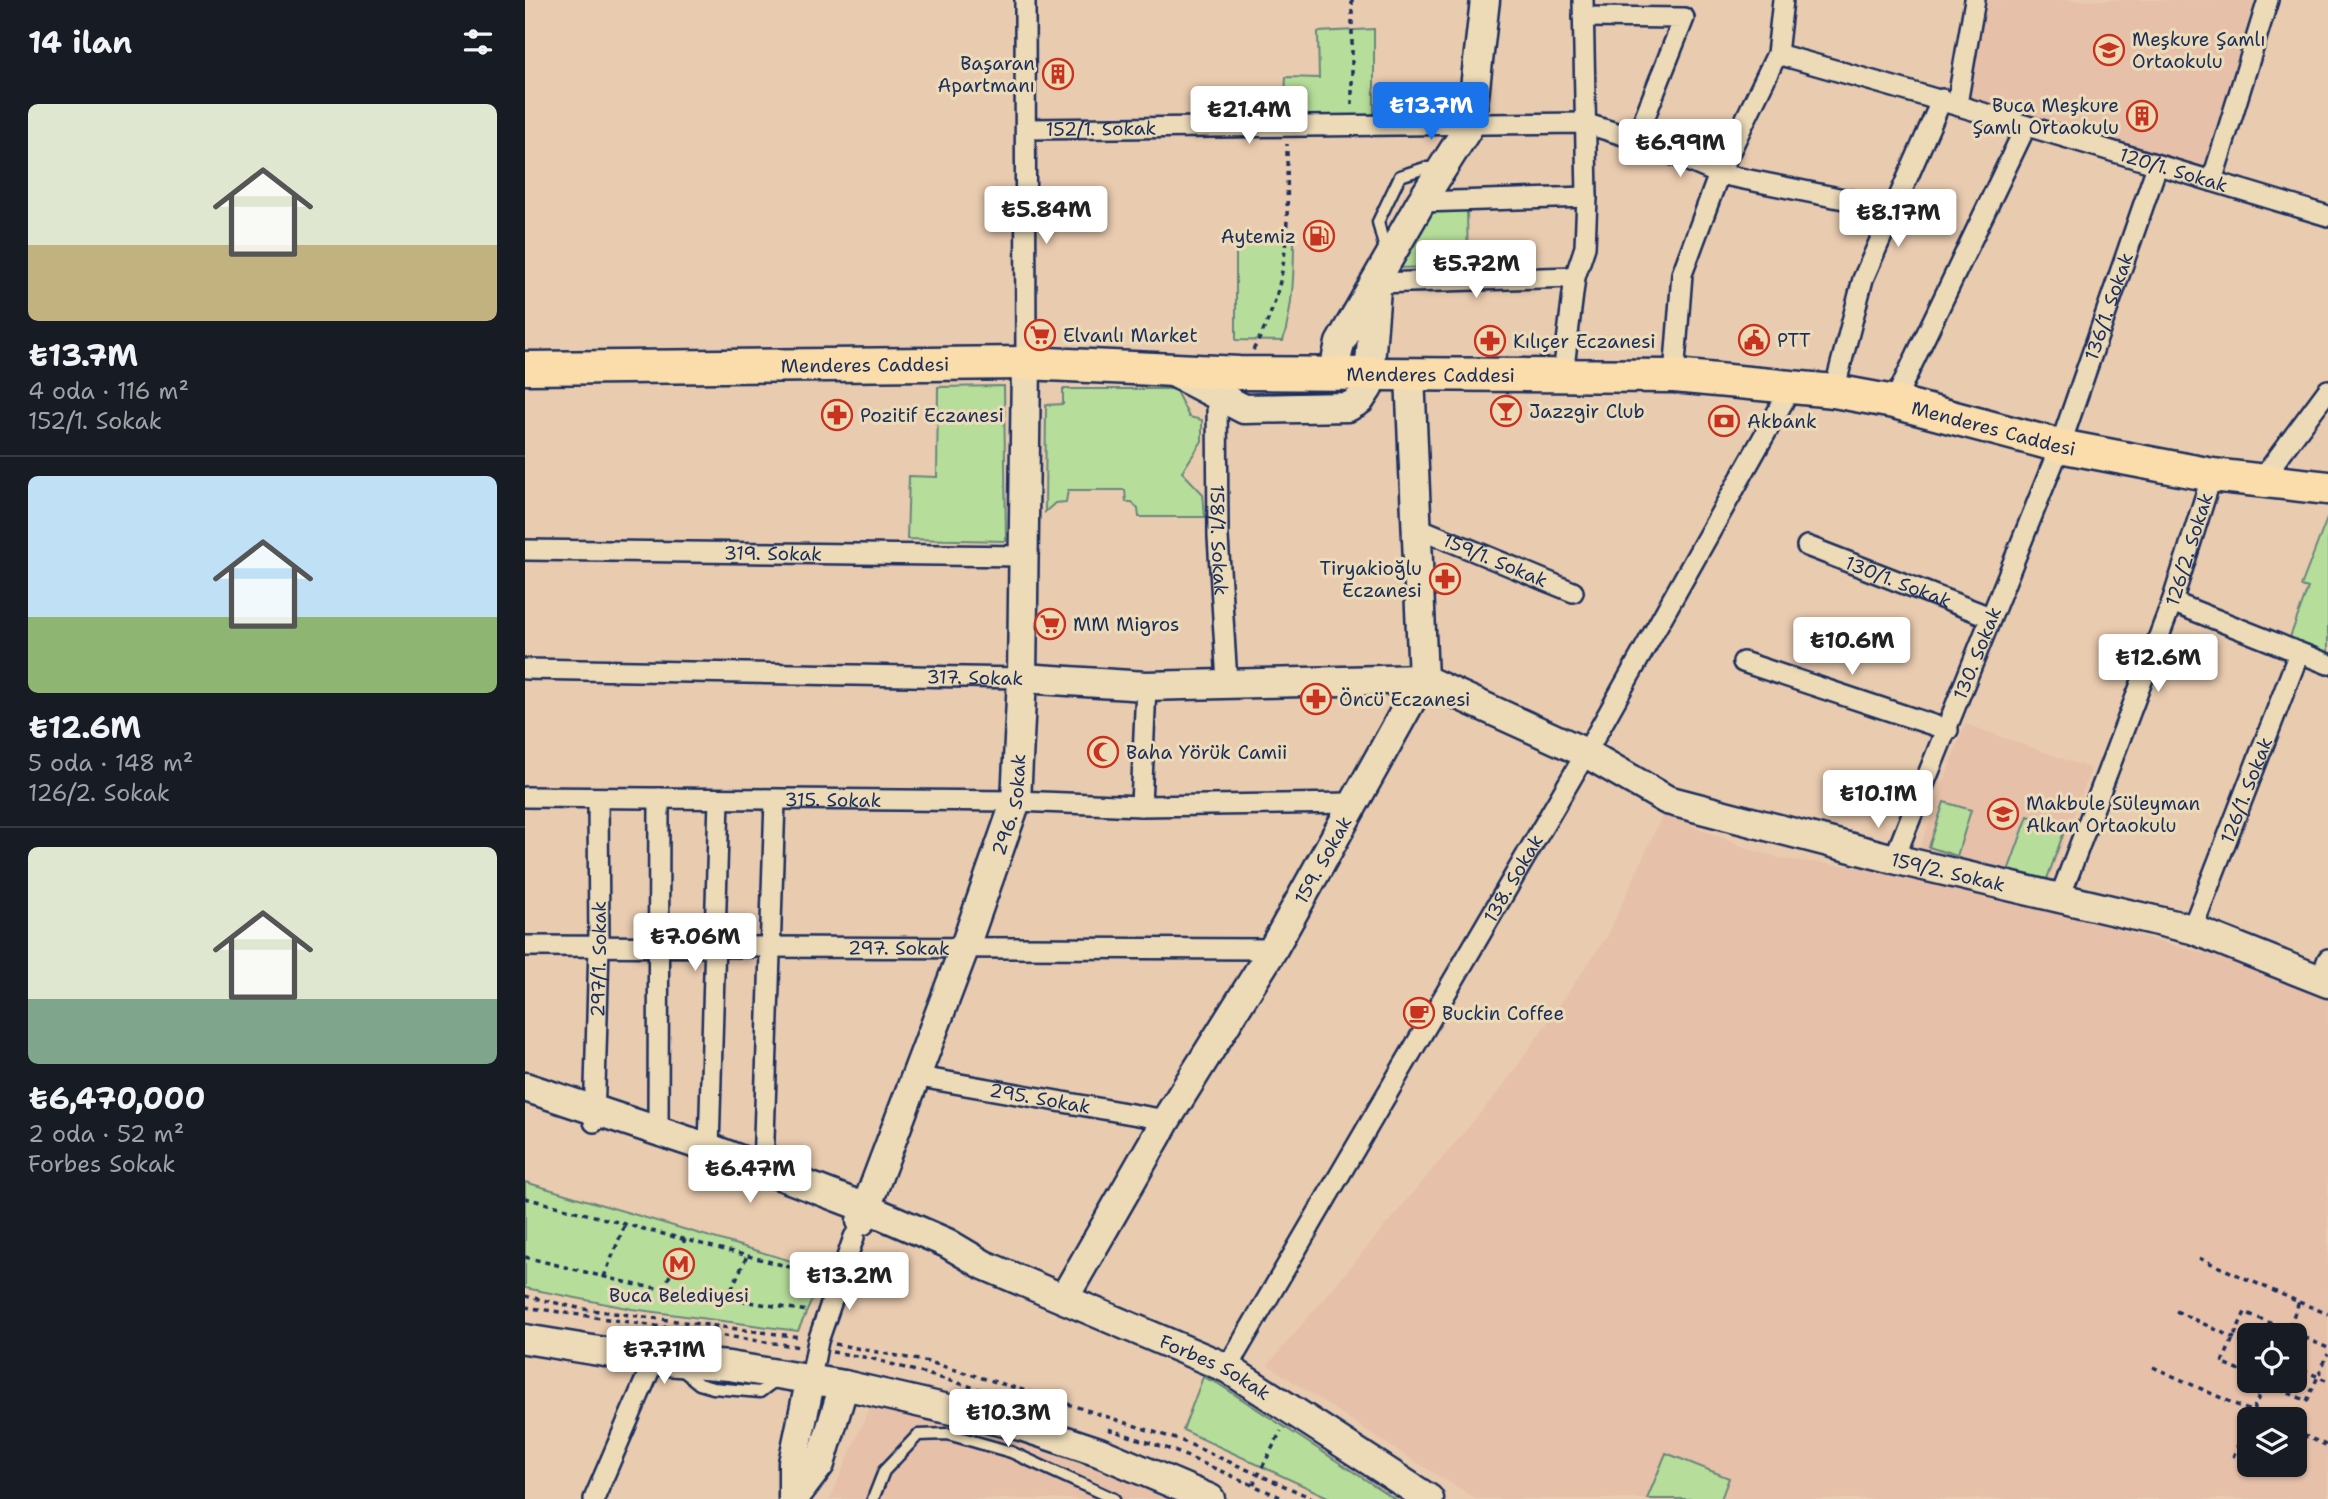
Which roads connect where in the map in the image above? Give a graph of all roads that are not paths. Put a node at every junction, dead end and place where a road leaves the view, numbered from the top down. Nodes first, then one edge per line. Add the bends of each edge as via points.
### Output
1 (1025, 0) edge
2 (1485, 0) edge
3 (1783, 0) edge
4 (1975, 0) edge
5 (2268, 0) edge
6 (1583, 8) edge
7 (1777, 54) junction
8 (1950, 102) junction
9 (1471, 123) junction
10 (1584, 123) junction
11 (2026, 127) junction
12 (1026, 129) junction
13 (1636, 139) junction
14 (2157, 166) junction
15 (1444, 168) junction
16 (1719, 174) junction
17 (2212, 181) junction
18 (1587, 197) junction
19 (1421, 202) junction
20 (1894, 209) junction
21 (2328, 216) edge
22 (1382, 272) junction
23 (1575, 277) junction
24 (1026, 363) junction
25 (525, 368) edge
26 (1171, 371) junction
27 (1368, 374) junction
28 (1333, 375) junction
29 (1410, 375) junction
30 (1563, 375) junction
31 (1674, 376) junction
32 (1792, 386) junction
33 (2328, 390) edge
34 (1834, 391) junction
35 (1217, 396) junction
36 (1893, 402) junction
37 (2060, 446) junction
38 (2212, 475) junction
39 (2262, 479) junction
40 (2328, 488) edge
41 (1416, 527) junction
42 (1807, 546) dead end
43 (525, 550) edge
44 (1022, 556) junction
45 (1573, 592) dead end
46 (2172, 602) junction
47 (1990, 617) junction
48 (2299, 653) junction
49 (1743, 662) dead end
50 (2328, 664) edge
51 (525, 669) edge
52 (1022, 678) junction
53 (1423, 679) junction
54 (1227, 682) junction
55 (1146, 686) junction
56 (1948, 730) junction
57 (1586, 753) junction
58 (525, 797) edge
59 (598, 798) junction
60 (659, 798) junction
61 (719, 799) junction
62 (775, 800) junction
63 (1016, 801) junction
64 (1354, 803) junction
65 (1141, 806) junction
66 (1894, 859) junction
67 (2060, 897) junction
68 (2192, 929) junction
69 (525, 946) edge
70 (599, 947) junction
71 (771, 947) junction
72 (659, 948) junction
73 (716, 948) junction
74 (964, 949) junction
75 (1273, 949) junction
76 (2325, 974) edge
77 (914, 1076) junction
78 (525, 1087) edge
79 (525, 1102) edge
80 (594, 1116) junction
81 (1166, 1120) junction
82 (657, 1131) junction
83 (709, 1148) junction
84 (763, 1169) junction
85 (860, 1222) junction
86 (1064, 1298) junction
87 (525, 1339) edge
88 (664, 1362) junction
89 (1227, 1368) junction
90 (811, 1378) junction
91 (844, 1385) junction
92 (594, 1499) edge
93 (794, 1499) edge
94 (873, 1499) edge
95 (1114, 1499) edge
96 (1210, 1499) edge
97 (1429, 1499) edge

1 - 12 street
2 - 9 street
3 - 7 street
4 - 8 street
5 - 17 street
6 - 10 street
6 - 13 street via 1684,18
7 - 8 street, 120/1. Sokak
7 - 16 street
8 - 11 street, 120/1. Sokak
8 - 20 street
9 - 10 street, 152/1. Sokak
9 - 12 street, 152/1. Sokak
9 - 15 street
10 - 13 street, 152/1. Sokak
10 - 18 street
11 - 14 street, 120/1. Sokak
11 - 36 street
12 - 24 street
13 - 16 street, 152/1. Sokak
14 - 17 street, 120/1. Sokak
14 - 37 street, 136/1. Sokak
15 - 19 street
15 - 22 lane via 1401,176 1378,222
16 - 20 street, 152/1. Sokak
16 - 31 street via 1682,274
17 - 21 street, 120/1. Sokak
18 - 19 street
18 - 23 street via 1585,247
19 - 22 street
20 - 34 street via 1863,279
22 - 23 street
22 - 27 street
22 - 28 street via 1340,343
23 - 30 street
24 - 25 main road, Menderes Caddesi
24 - 26 main road, Menderes Caddesi
24 - 44 street, 296. Sokak
26 - 28 main road, Menderes Caddesi
26 - 35 street
27 - 28 main road, Menderes Caddesi
27 - 29 main road, Menderes Caddesi
27 - 35 street via 1368,388 1348,407 1244,409
29 - 30 main road, Menderes Caddesi
29 - 41 street
30 - 31 main road, Menderes Caddesi
31 - 32 main road, Menderes Caddesi
32 - 34 main road, Menderes Caddesi
32 - 57 street, 138. Sokak
33 - 39 street
34 - 36 main road, Menderes Caddesi
35 - 54 street, 158/1. Sokak via 1218,537
36 - 37 main road, Menderes Caddesi
37 - 38 main road, Menderes Caddesi
37 - 47 street, 130. Sokak
38 - 39 main road, Menderes Caddesi
38 - 46 street, 126/2. Sokak
39 - 40 main road, Menderes Caddesi
41 - 45 street, 159/1. Sokak
41 - 53 street
42 - 47 street, 130/1. Sokak
43 - 44 street, 319. Sokak
44 - 52 street, 296. Sokak
46 - 48 street
46 - 67 street, 126/2. Sokak
47 - 56 street, 130. Sokak
48 - 50 street
48 - 68 street, 126/1. Sokak
49 - 56 street
51 - 52 street, 317. Sokak
52 - 55 street, 317. Sokak
52 - 63 street, 296. Sokak
53 - 54 street, 317. Sokak
53 - 57 street, 159/2. Sokak
53 - 64 street, 159. Sokak
54 - 55 street, 317. Sokak
55 - 65 street
56 - 66 street, 130. Sokak
57 - 66 street, 159/2. Sokak via 1667,800
57 - 89 street, 138. Sokak
58 - 59 street, 315. Sokak
59 - 60 street, 315. Sokak
59 - 70 street, 297/1. Sokak
60 - 61 street, 315. Sokak
60 - 72 street
61 - 62 street, 315. Sokak
61 - 73 street
62 - 63 street, 315. Sokak
62 - 71 street
63 - 65 street, 315. Sokak
63 - 74 street, 296. Sokak
64 - 65 street, 315. Sokak
64 - 75 street, 159. Sokak
66 - 67 street, 159/2. Sokak
67 - 68 street, 159/2. Sokak
68 - 76 street, 159/2. Sokak
69 - 70 street, 297. Sokak
70 - 72 street, 297. Sokak
70 - 80 street, 297/1. Sokak
71 - 73 street, 297. Sokak
71 - 74 street, 297. Sokak
71 - 84 street
72 - 73 street, 297. Sokak
72 - 82 street
73 - 83 street
74 - 75 street, 297. Sokak
74 - 77 street, 296. Sokak
75 - 81 street, 159. Sokak
77 - 81 street, 295. Sokak
77 - 85 street, 296. Sokak
78 - 80 street, Forbes Sokak
79 - 80 street, Forbes Sokak
80 - 82 street, Forbes Sokak
80 - 85 street, Forbes Sokak
81 - 86 street, 159. Sokak
82 - 83 street, Forbes Sokak
83 - 84 street, Forbes Sokak
84 - 85 street, Forbes Sokak
85 - 86 street, Forbes Sokak via 947,1243 984,1265
85 - 90 street via 818,1341
86 - 89 street, Forbes Sokak
87 - 88 street
88 - 90 street
88 - 92 street
89 - 97 street, Forbes Sokak
90 - 91 street
90 - 93 street via 793,1463
91 - 93 street via 820,1464
91 - 96 street via 1021,1426 1099,1452
94 - 95 lane via 884,1471 918,1435 948,1434 1011,1452

